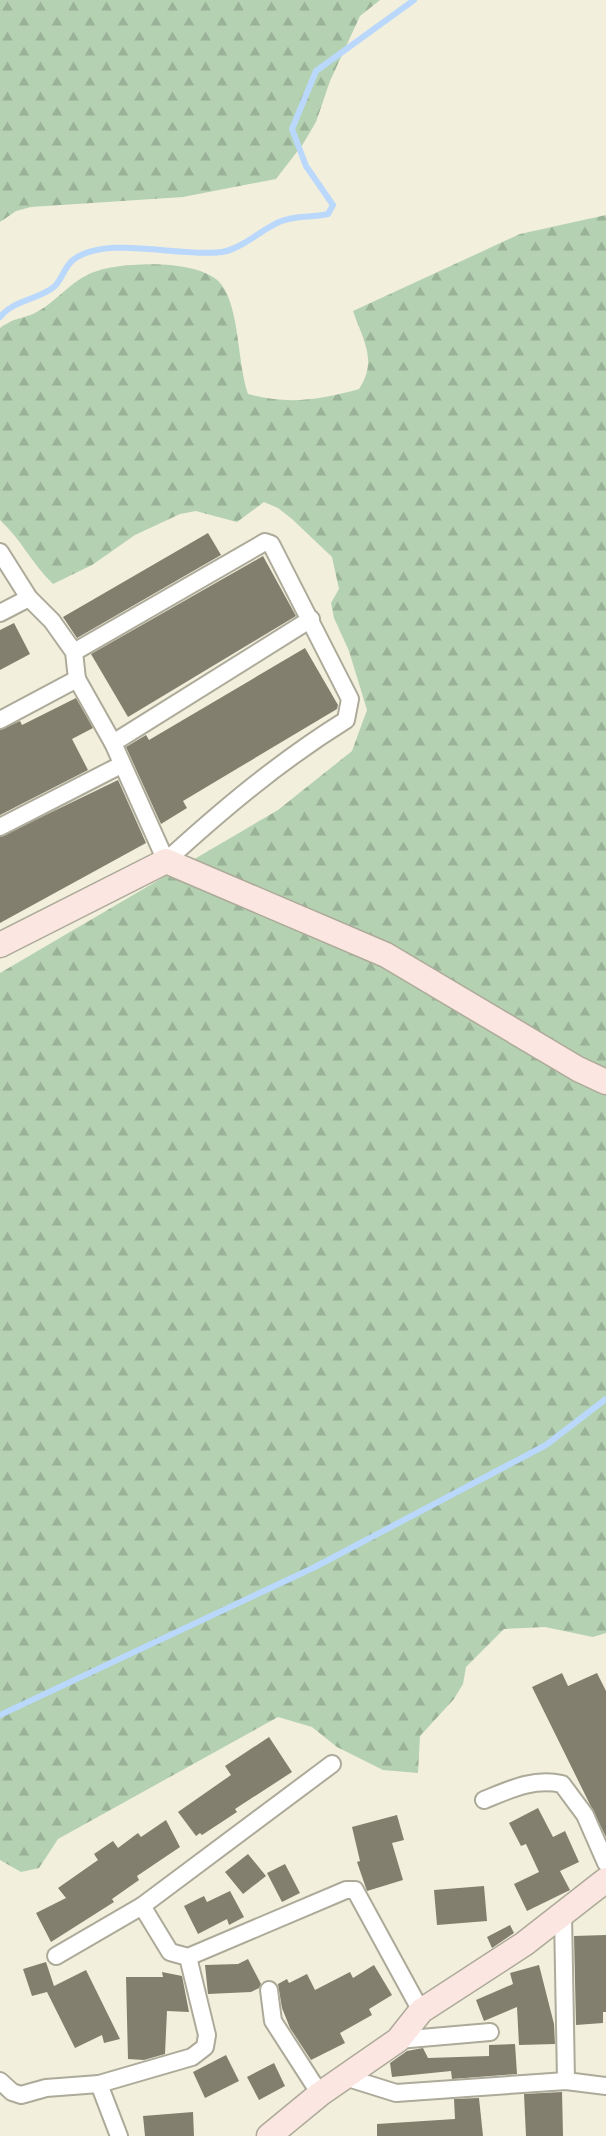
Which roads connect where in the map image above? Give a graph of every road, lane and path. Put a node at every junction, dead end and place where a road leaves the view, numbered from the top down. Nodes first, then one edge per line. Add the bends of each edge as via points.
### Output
1 (0, 552) edge
2 (29, 598) junction
3 (0, 613) edge
4 (311, 619) junction
5 (74, 652) junction
6 (77, 679) junction
7 (0, 720) edge
8 (113, 743) junction
9 (121, 765) junction
10 (0, 827) edge
11 (166, 861) junction
12 (0, 945) edge
13 (606, 1082) edge
14 (332, 1764) dead end
15 (484, 1800) dead end
16 (606, 1863) edge
17 (606, 1880) edge
18 (142, 1906) junction
19 (563, 1914) junction
20 (56, 1956) dead end
21 (188, 1957) junction
22 (268, 1990) dead end
23 (421, 2011) junction
24 (490, 2032) dead end
25 (398, 2040) junction
26 (345, 2077) junction
27 (0, 2081) edge
28 (566, 2081) junction
29 (99, 2084) junction
30 (606, 2086) edge
31 (320, 2094) junction
32 (119, 2136) edge
33 (269, 2136) edge

1 - 2 street
2 - 3 street
2 - 5 street
4 - 5 street via 271,544 265,542
4 - 8 street
4 - 11 street via 350,699 346,720 291,755 219,812
5 - 6 street
6 - 7 street
6 - 8 street
8 - 9 street
9 - 10 street
9 - 11 street
11 - 12 street
11 - 13 street via 386,955 578,1070
14 - 18 street
15 - 16 street via 526,1783 546,1780 562,1784 585,1815
17 - 19 street
18 - 20 street
18 - 21 street via 170,1952
19 - 23 street
19 - 28 street
21 - 23 street via 346,1890 355,1890
21 - 29 street via 207,2035 205,2047 192,2057
22 - 31 street via 273,2021
23 - 25 street
24 - 25 street
25 - 26 street
26 - 28 street via 396,2093
26 - 31 street
27 - 29 street via 21,2095 46,2088
28 - 30 street
29 - 32 street
31 - 33 street

